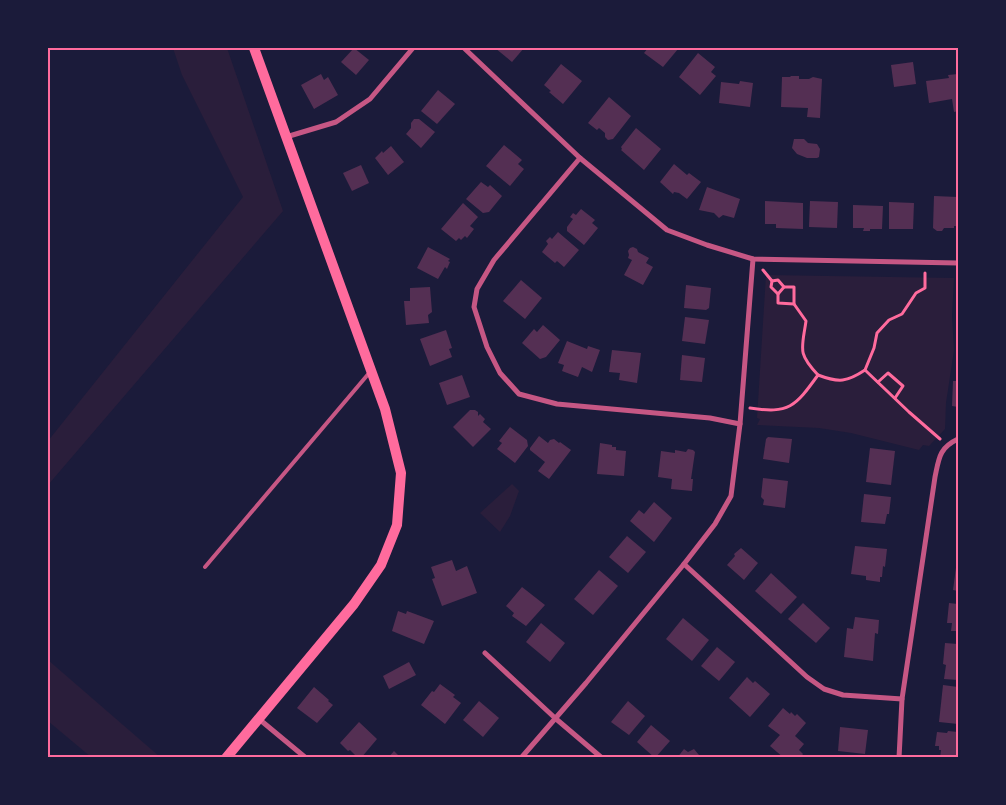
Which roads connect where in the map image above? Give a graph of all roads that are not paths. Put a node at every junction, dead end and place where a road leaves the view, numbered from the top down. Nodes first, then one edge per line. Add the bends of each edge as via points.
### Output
1 (254, 48) edge
2 (413, 48) edge
3 (464, 48) edge
4 (286, 136) junction
5 (580, 158) junction
6 (753, 259) junction
7 (958, 263) edge
8 (372, 371) junction
9 (740, 424) junction
10 (958, 440) edge
11 (684, 564) junction
12 (205, 567) dead end
13 (485, 653) dead end
14 (902, 699) junction
15 (258, 718) junction
16 (555, 718) junction
17 (226, 758) edge
18 (306, 758) edge
19 (521, 758) edge
20 (602, 758) edge
21 (899, 758) edge

1 - 4 main road
2 - 4 street via 370,99 336,122
3 - 5 street
4 - 8 main road
5 - 6 street via 667,230
5 - 9 street via 494,260 477,289 474,307 487,347 500,373 518,394 557,404 710,418
6 - 7 street
6 - 9 street
8 - 12 lane
8 - 15 main road via 401,473 397,525 381,565 354,604
9 - 11 street via 731,496 715,524
10 - 14 street via 947,445 939,457
11 - 14 street via 824,689 843,695
11 - 16 street
13 - 16 street
14 - 21 street
15 - 17 main road
15 - 18 street
16 - 19 street
16 - 20 street

